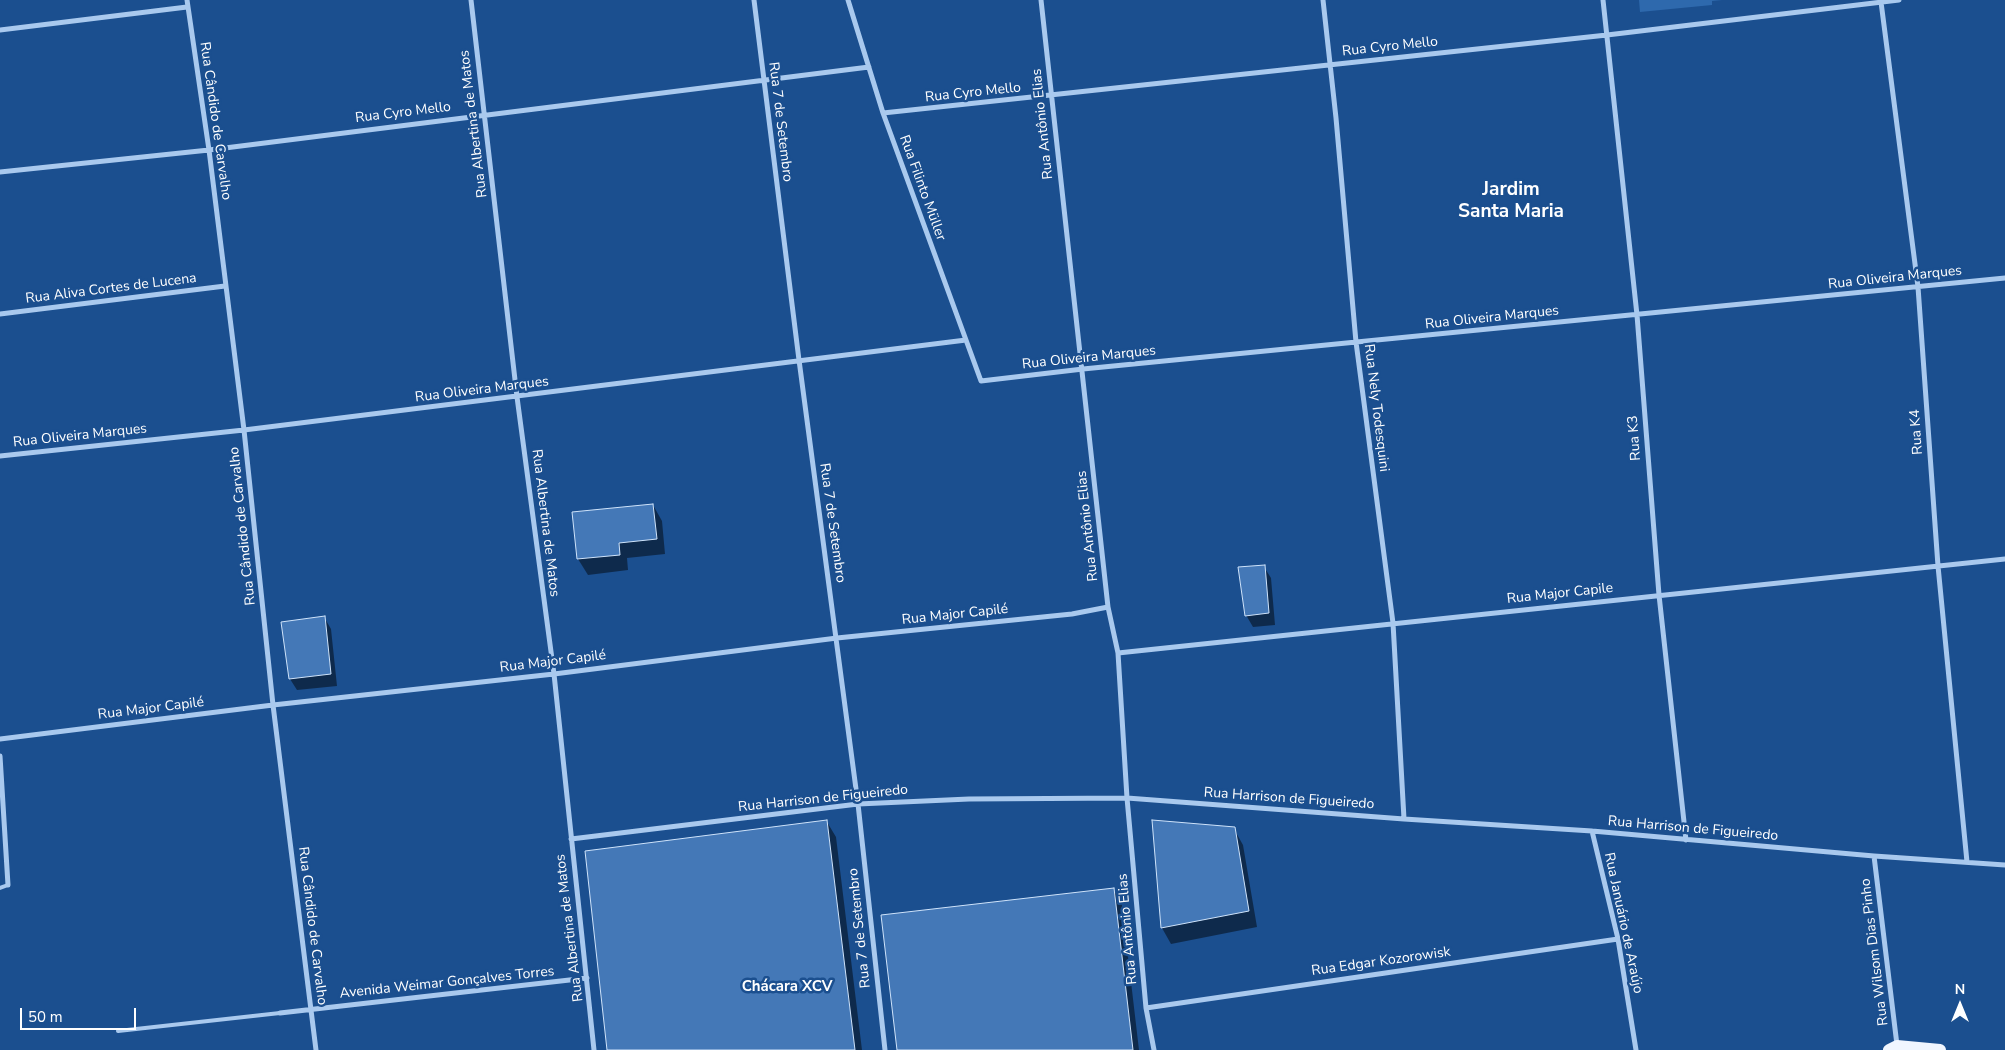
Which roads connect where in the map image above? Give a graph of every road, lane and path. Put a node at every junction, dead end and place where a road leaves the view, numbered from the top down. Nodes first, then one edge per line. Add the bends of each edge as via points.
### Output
1 (187, 0) edge
2 (471, 0) edge
3 (754, 0) edge
4 (848, 0) edge
5 (1041, 0) edge
6 (1323, 0) edge
7 (1603, 0) edge
8 (1899, 0) edge
9 (1865, 2) edge
10 (1882, 2) junction
11 (187, 7) junction
12 (0, 30) edge
13 (1607, 35) junction
14 (1330, 64) junction
15 (869, 67) junction
16 (763, 82) junction
17 (1052, 96) junction
18 (883, 113) junction
19 (484, 114) junction
20 (209, 150) junction
21 (0, 172) edge
22 (2005, 278) edge
23 (225, 286) junction
24 (1918, 287) junction
25 (0, 314) edge
26 (1637, 315) junction
27 (966, 340) junction
28 (1356, 342) junction
29 (799, 360) junction
30 (1083, 369) junction
31 (981, 381) joint
32 (517, 397) junction
33 (244, 430) junction
34 (0, 456) edge
35 (2005, 559) edge
36 (1938, 566) junction
37 (1659, 595) junction
38 (1108, 607) junction
39 (1393, 623) junction
40 (837, 638) junction
41 (1118, 653) junction
42 (554, 674) junction
43 (273, 705) junction
44 (0, 739) edge
45 (0, 756) edge
46 (1127, 798) junction
47 (858, 804) junction
48 (1404, 819) junction
49 (1592, 831) junction
50 (571, 839) junction
51 (1686, 840) junction
52 (1874, 856) junction
53 (1967, 862) junction
54 (2005, 865) edge
55 (8, 884) joint
56 (0, 888) edge
57 (1618, 939) junction
58 (587, 978) junction
59 (1146, 1008) junction
60 (312, 1009) junction
61 (280, 1013) joint
62 (118, 1031) dead end
63 (1893, 1048) edge
64 (316, 1050) edge
65 (594, 1050) edge
66 (884, 1050) edge
67 (1154, 1050) edge
68 (1636, 1050) edge
69 (1940, 1050) edge

1 - 11 street, Rua Cândido de Carvalho
2 - 19 street, Rua Albertina de Matos
3 - 16 street, Rua 7 de Setembro
4 - 15 street, Rua Filinto Müller
5 - 17 street, Rua Antônio Elias
6 - 14 street, Rua Nely Todesquini
7 - 13 street, Rua K3
8 - 10 street, Rua Cyro Mello
9 - 10 street, Rua Cyro Mello
9 - 13 street, Rua Cyro Mello
10 - 24 street, Rua K4
11 - 12 street
11 - 20 street, Rua Cândido de Carvalho
13 - 14 street, Rua Cyro Mello
13 - 26 street, Rua K3
14 - 17 street, Rua Cyro Mello
14 - 28 street, Rua Nely Todesquini
15 - 16 street, Rua Cyro Mello
15 - 18 street, Rua Filinto Müller
16 - 19 street, Rua Cyro Mello
16 - 29 street, Rua 7 de Setembro
17 - 18 street, Rua Cyro Mello
17 - 30 street, Rua Antônio Elias
18 - 27 street, Rua Filinto Müller
19 - 20 street, Rua Cyro Mello
19 - 32 street, Rua Albertina de Matos
20 - 21 street, Rua Cyro Mello
20 - 23 street, Rua Cândido de Carvalho
22 - 24 street, Rua Oliveira Marques
23 - 25 street, Rua Aliva Cortes de Lucena
23 - 33 street, Rua Cândido de Carvalho
24 - 26 street, Rua Oliveira Marques
24 - 36 street, Rua K4
26 - 28 street, Rua Oliveira Marques
26 - 37 street, Rua K3
27 - 29 street, Rua Oliveira Marques
27 - 31 street, Rua Filinto Müller
28 - 30 street, Rua Oliveira Marques
28 - 39 street, Rua Nely Todesquini
29 - 32 street, Rua Oliveira Marques
29 - 40 street, Rua 7 de Setembro
30 - 31 street, Rua Oliveira Marques
30 - 38 street, Rua Antônio Elias
32 - 33 street, Rua Oliveira Marques
32 - 42 street, Rua Albertina de Matos
33 - 34 street, Rua Oliveira Marques
33 - 43 street, Rua Cândido de Carvalho
35 - 36 street, Rua Major Capile
36 - 37 street, Rua Major Capile
36 - 53 street, Rua K4
37 - 39 street, Rua Major Capile
37 - 51 street, Rua K3
38 - 40 street, Rua Major Capilé via 1072,614
38 - 41 street, Rua Antônio Elias
39 - 41 street, Rua Major Capile
39 - 48 street, Rua Nely Todesquini
40 - 42 street, Rua Major Capilé
40 - 47 street, Rua 7 de Setembro
41 - 46 street, Rua Antônio Elias
42 - 43 street, Rua Major Capilé
42 - 50 street, Rua Albertina de Matos
43 - 44 street, Rua Major Capilé
43 - 60 street, Rua Cândido de Carvalho
45 - 55 street
46 - 47 street, Rua Harrison de Figueiredo via 969,799
46 - 48 street, Rua Harrison de Figueiredo
46 - 59 street, Rua Antônio Elias
47 - 50 street, Rua Harrison de Figueiredo
47 - 66 street, Rua 7 de Setembro
48 - 49 street, Rua Harrison de Figueiredo
49 - 51 street, Rua Harrison de Figueiredo
49 - 57 street, Rua Januário de Araújo
50 - 58 street, Rua Albertina de Matos
51 - 52 street, Rua Harrison de Figueiredo
52 - 53 street, Rua Harrison de Figueiredo
52 - 63 street, Rua Wilsom Dias Pinho
53 - 54 street, Rua Harrison de Figueiredo
55 - 56 lane
57 - 59 street, Rua Edgar Kozorowisk
57 - 68 street, Rua Januário de Araújo
58 - 60 street, Avenida Weimar Gonçalves Torres
58 - 65 street, Rua Albertina de Matos
59 - 67 street, Rua Antônio Elias
60 - 61 street, Avenida Weimar Gonçalves Torres
60 - 64 street, Rua Cândido de Carvalho
61 - 62 lane
63 - 69 main road

